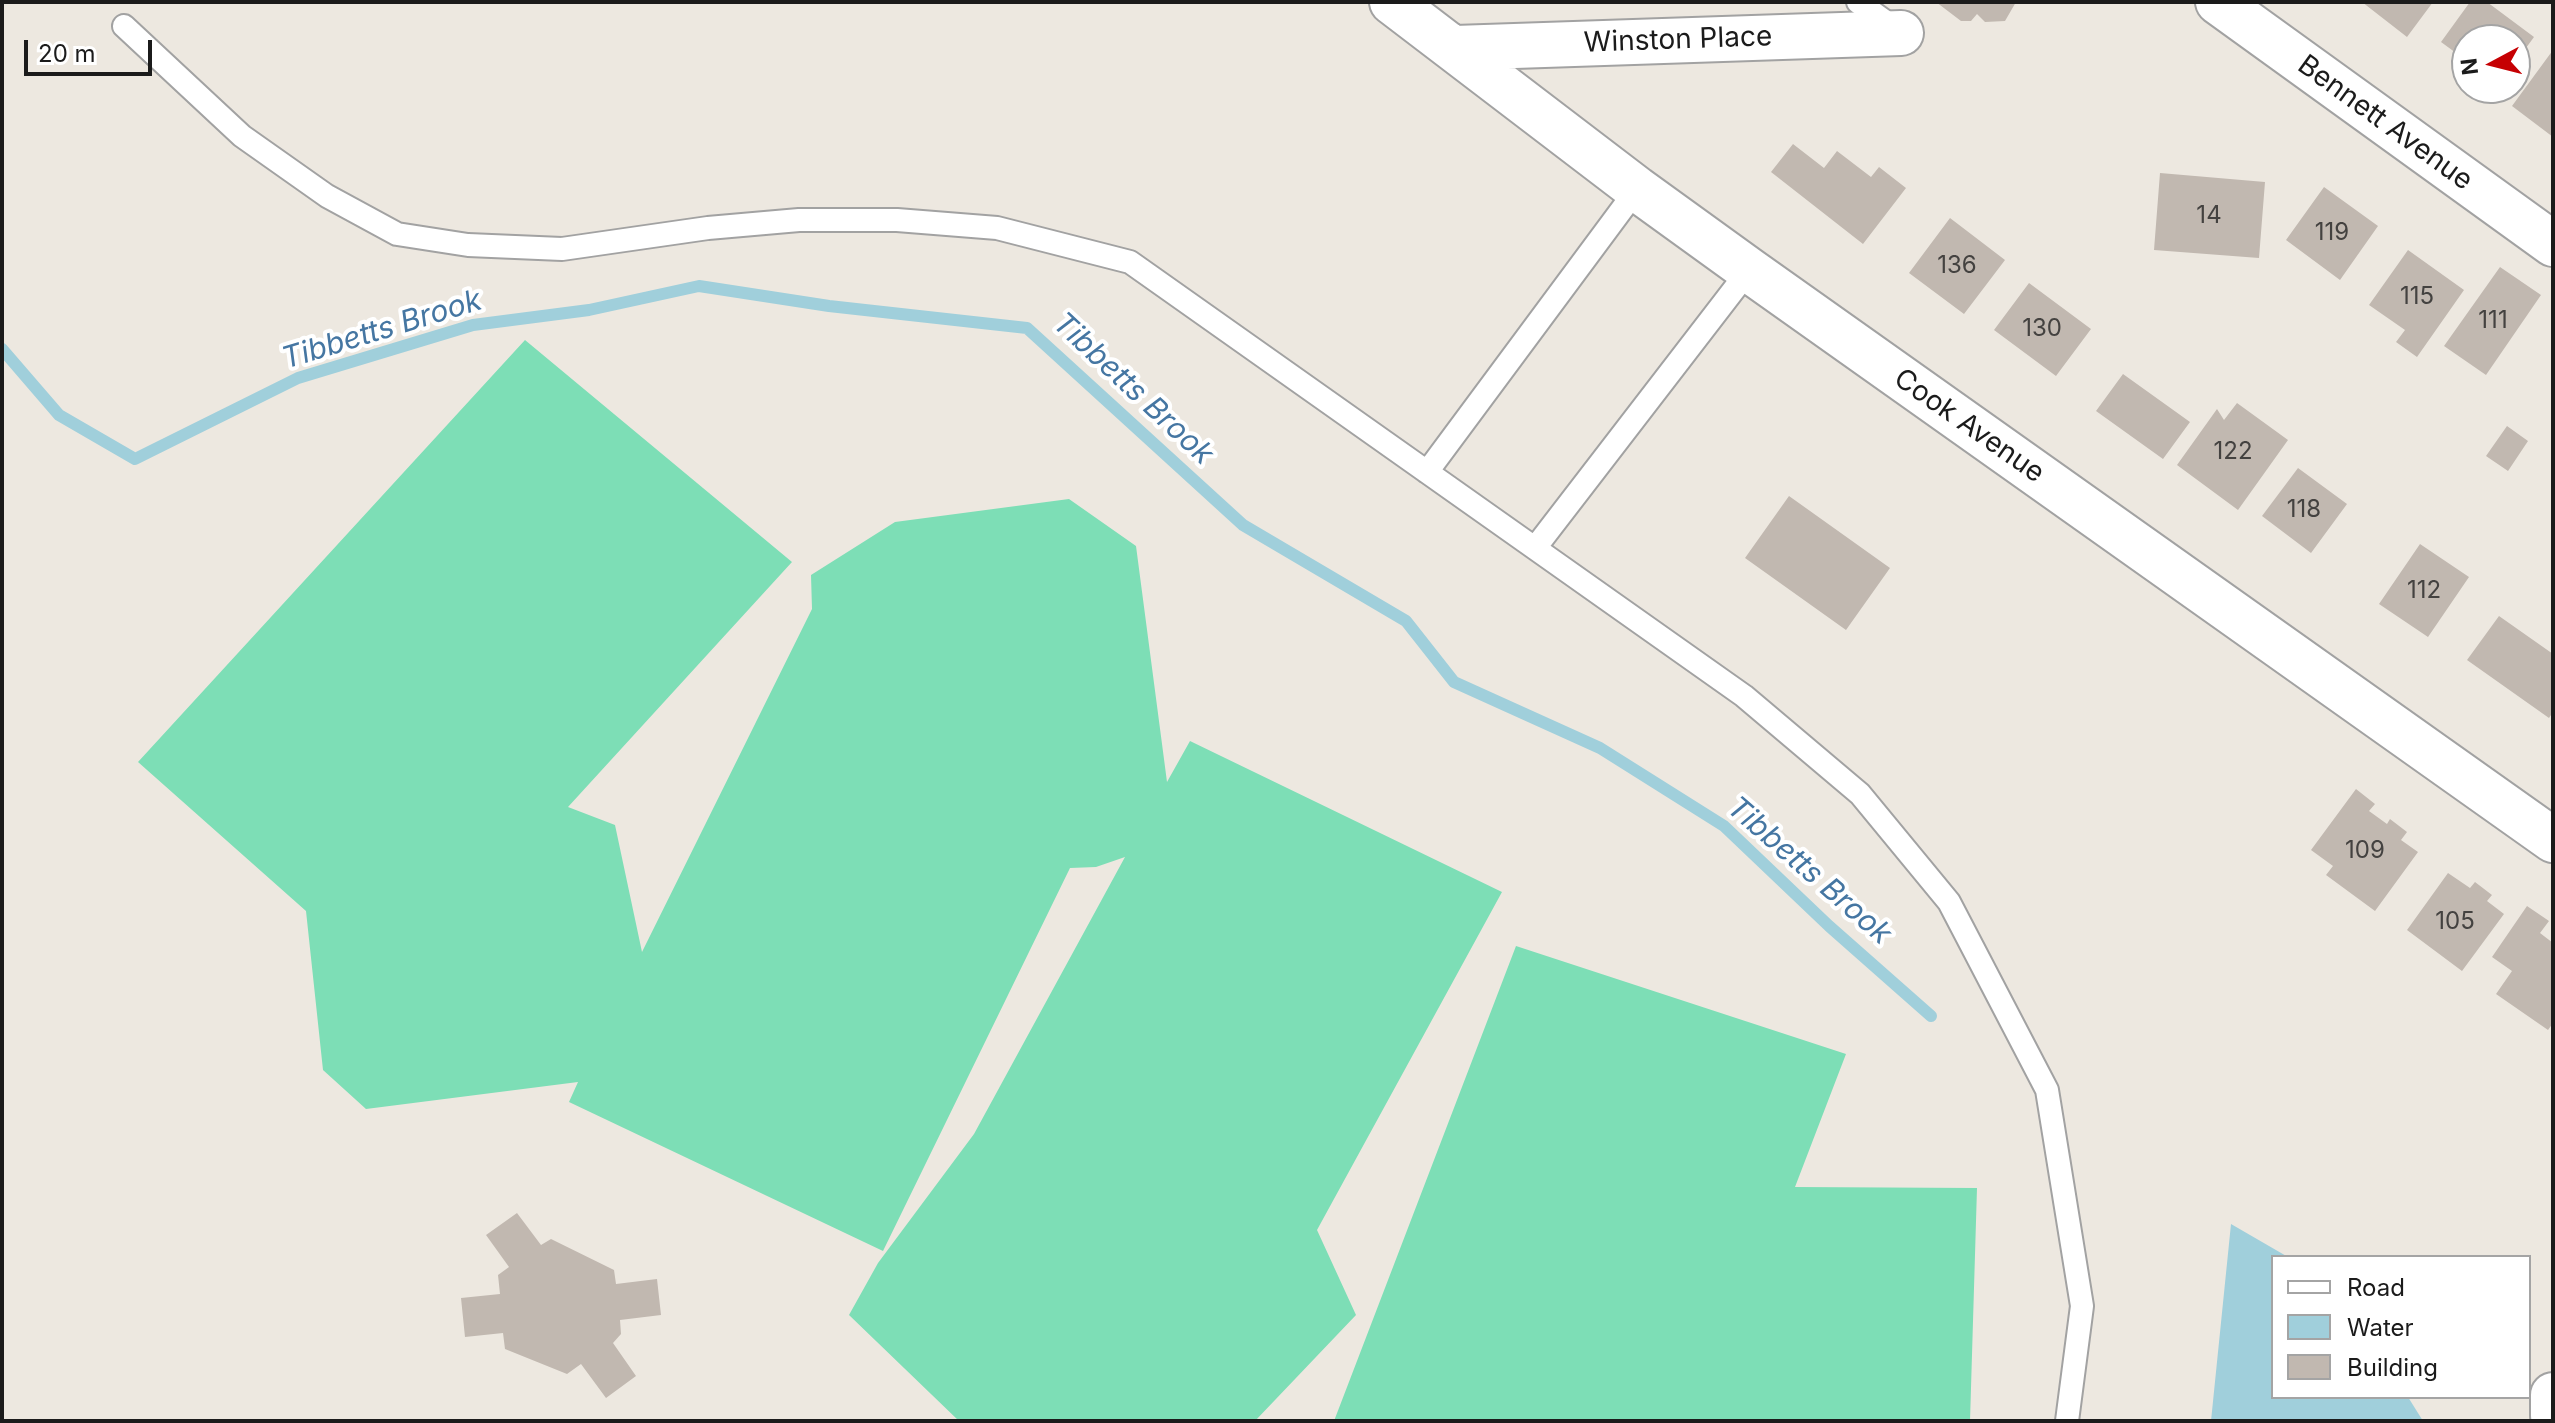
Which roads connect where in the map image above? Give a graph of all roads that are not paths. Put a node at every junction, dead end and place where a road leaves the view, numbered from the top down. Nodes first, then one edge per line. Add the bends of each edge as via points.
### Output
1 (1392, 2) edge
2 (1858, 2) edge
3 (2218, 2) edge
4 (124, 26) dead end
5 (1901, 33) joint
6 (1455, 48) junction
7 (1637, 189) junction
8 (2553, 244) edge
9 (1749, 270) junction
10 (1427, 472) junction
11 (1535, 548) junction
12 (2553, 840) edge
13 (2553, 1395) edge
14 (2553, 1416) edge
15 (2067, 1421) edge

1 - 6 street, Cook Avenue
2 - 5 lane
3 - 8 street, Bennett Avenue
4 - 10 lane via 242,136 327,196 397,234 468,245 562,249 799,220 997,228 1130,262
5 - 6 street, Winston Place
6 - 7 street, Cook Avenue
7 - 9 street, Cook Avenue
7 - 10 lane
9 - 11 lane
9 - 12 street, Cook Avenue
10 - 11 lane
11 - 15 lane via 1744,696 1860,794 1949,902 2047,1090 2082,1306
13 - 14 street

